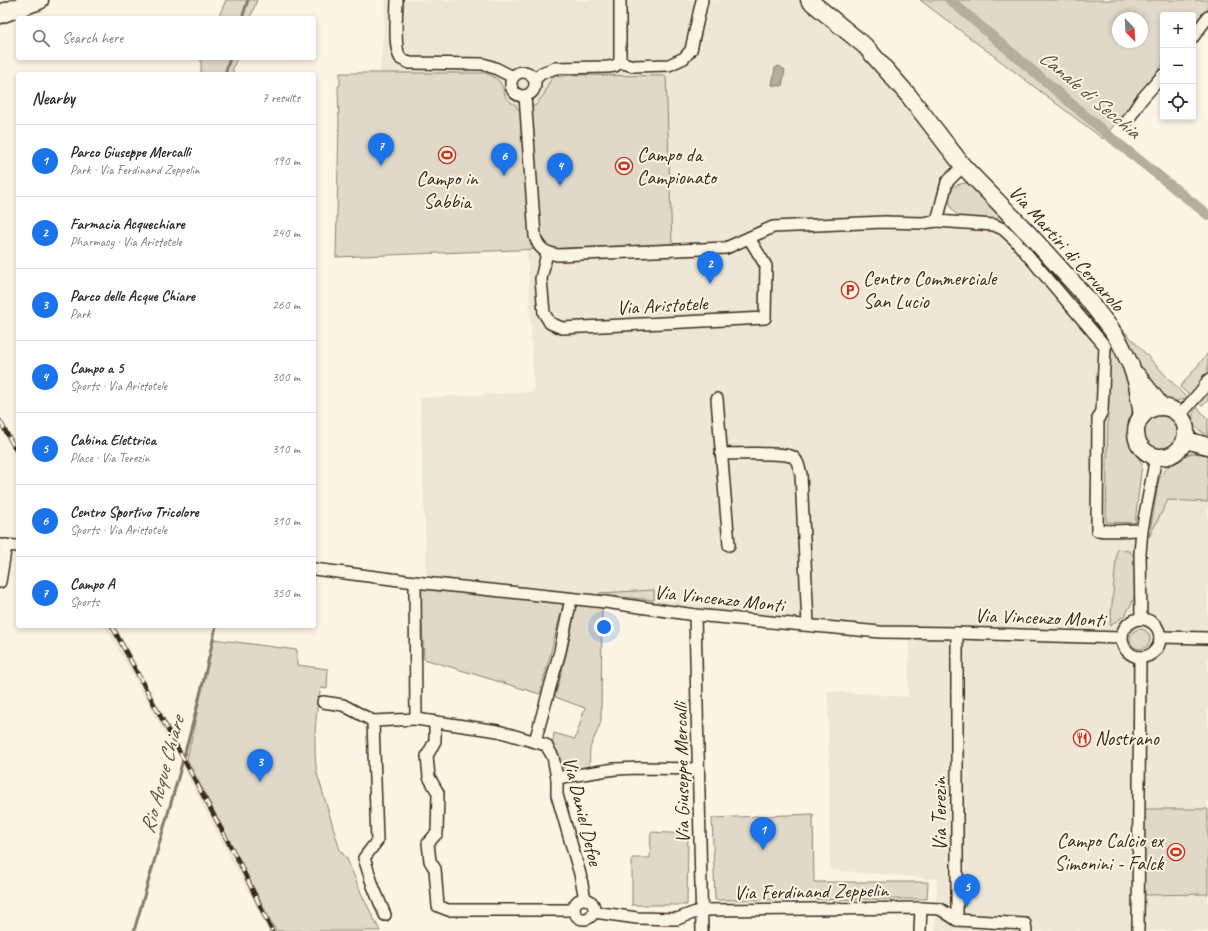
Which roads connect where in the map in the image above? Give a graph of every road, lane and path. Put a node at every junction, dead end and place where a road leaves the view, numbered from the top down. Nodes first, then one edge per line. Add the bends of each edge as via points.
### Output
1 (39, 0) edge
2 (397, 0) edge
3 (620, 0) edge
4 (702, 0) edge
5 (810, 0) edge
6 (0, 14) edge
7 (1208, 18) edge
8 (1196, 32) edge
9 (620, 62) junction
10 (512, 77) junction
11 (1160, 78) edge
12 (535, 79) junction
13 (525, 96) junction
14 (1128, 120) dead end
15 (963, 166) junction
16 (937, 221) junction
17 (749, 238) junction
18 (547, 253) junction
19 (1131, 366) junction
20 (1208, 380) edge
21 (716, 399) dead end
22 (1162, 407) junction
23 (1180, 415) junction
24 (1142, 416) junction
25 (1186, 440) junction
26 (1208, 446) edge
27 (721, 454) junction
28 (1156, 457) junction
29 (1142, 530) junction
30 (3, 545) edge
31 (729, 545) dead end
32 (16, 546) edge
33 (316, 569) edge
34 (0, 582) edge
35 (415, 582) junction
36 (571, 599) junction
37 (695, 615) junction
38 (1141, 619) junction
39 (808, 625) junction
40 (957, 633) junction
41 (1160, 637) junction
42 (1121, 638) junction
43 (1208, 638) edge
44 (1140, 657) junction
45 (323, 702) dead end
46 (416, 719) junction
47 (373, 721) junction
48 (435, 723) junction
49 (535, 741) junction
50 (698, 769) junction
51 (557, 778) junction
52 (585, 899) junction
53 (920, 908) junction
54 (574, 910) junction
55 (702, 910) junction
56 (594, 912) junction
57 (385, 915) dead end
58 (957, 920) junction
59 (702, 931) edge
60 (920, 931) edge
61 (1026, 931) edge
62 (1138, 931) edge

1 - 6 main road
2 - 10 street via 397,48 403,61 483,64
3 - 9 street
4 - 9 street via 691,50 684,58 673,64 658,65 633,66
5 - 15 main road, Via Martiri di Cervarolo via 864,46 884,67
7 - 8 street
9 - 12 street via 612,67 555,68
10 - 12 street via 518,72 526,72
10 - 13 street via 512,89 517,95
11 - 14 street
12 - 13 street via 534,90
13 - 18 street via 535,236 539,247
15 - 16 street via 947,182
15 - 19 main road, Via Martiri di Cervarolo via 1086,297 1111,329
16 - 17 street, Via Martiri di Cervarolo via 773,227
16 - 29 street, Via Martiri di Cervarolo via 994,225 1003,229 1105,346 1102,411 1098,419 1097,530
17 - 18 street via 726,248 558,255
17 - 18 street, Via Aristotele via 766,266 765,318 562,328 550,323 544,313 541,279
19 - 22 main road, Via Martiri di Cervarolo
19 - 24 main road, Via Martiri di Cervarolo
20 - 23 street
21 - 27 street
22 - 23 main road, Via Martiri di Cervarolo
22 - 24 main road
23 - 25 main road via 1186,427
24 - 28 main road, Via Martiri di Cervarolo via 1136,430 1139,444 1149,455
25 - 26 main road
25 - 28 main road via 1171,456
27 - 31 street
27 - 39 street via 782,454 792,457 798,465 801,474
28 - 29 street
29 - 38 street
30 - 32 street
30 - 34 street
33 - 35 street, Via Vincenzo Monti
35 - 36 street, Via Vincenzo Monti
35 - 46 street
36 - 37 street, Via Vincenzo Monti
36 - 49 street via 560,651
37 - 39 street, Via Vincenzo Monti
37 - 50 street, Via Giuseppe Mercalli
38 - 41 street via 1156,626
38 - 42 street via 1129,622
39 - 40 street, Via Vincenzo Monti via 880,632
40 - 42 street, Via Vincenzo Monti
40 - 58 street, Via Terezin
41 - 43 street
41 - 44 street via 1152,654
42 - 44 street via 1129,654
44 - 62 street
45 - 47 street via 343,705
46 - 47 street, Via Daniel Defoe
46 - 48 street, Via Daniel Defoe
47 - 57 street via 377,841 364,858 372,886
48 - 49 street, Via Daniel Defoe via 498,731
48 - 54 street via 435,741 427,756 429,777 438,793 436,833 428,843 430,861 435,869 438,906 448,910
49 - 51 street, Via Daniel Defoe via 546,745 553,757
50 - 51 street via 615,769
50 - 55 street, Via Giuseppe Mercalli
51 - 52 street, Via Daniel Defoe via 557,795
52 - 54 street via 580,899
52 - 56 street, Via Daniel Defoe via 594,904
53 - 55 street, Via Ferdinand Zeppelin
53 - 58 street, Via Ferdinand Zeppelin via 940,909
53 - 60 street
54 - 56 street via 575,914 586,919
55 - 56 street via 678,919 637,918
55 - 59 street, Via Giuseppe Mercalli
58 - 61 street via 1025,924

